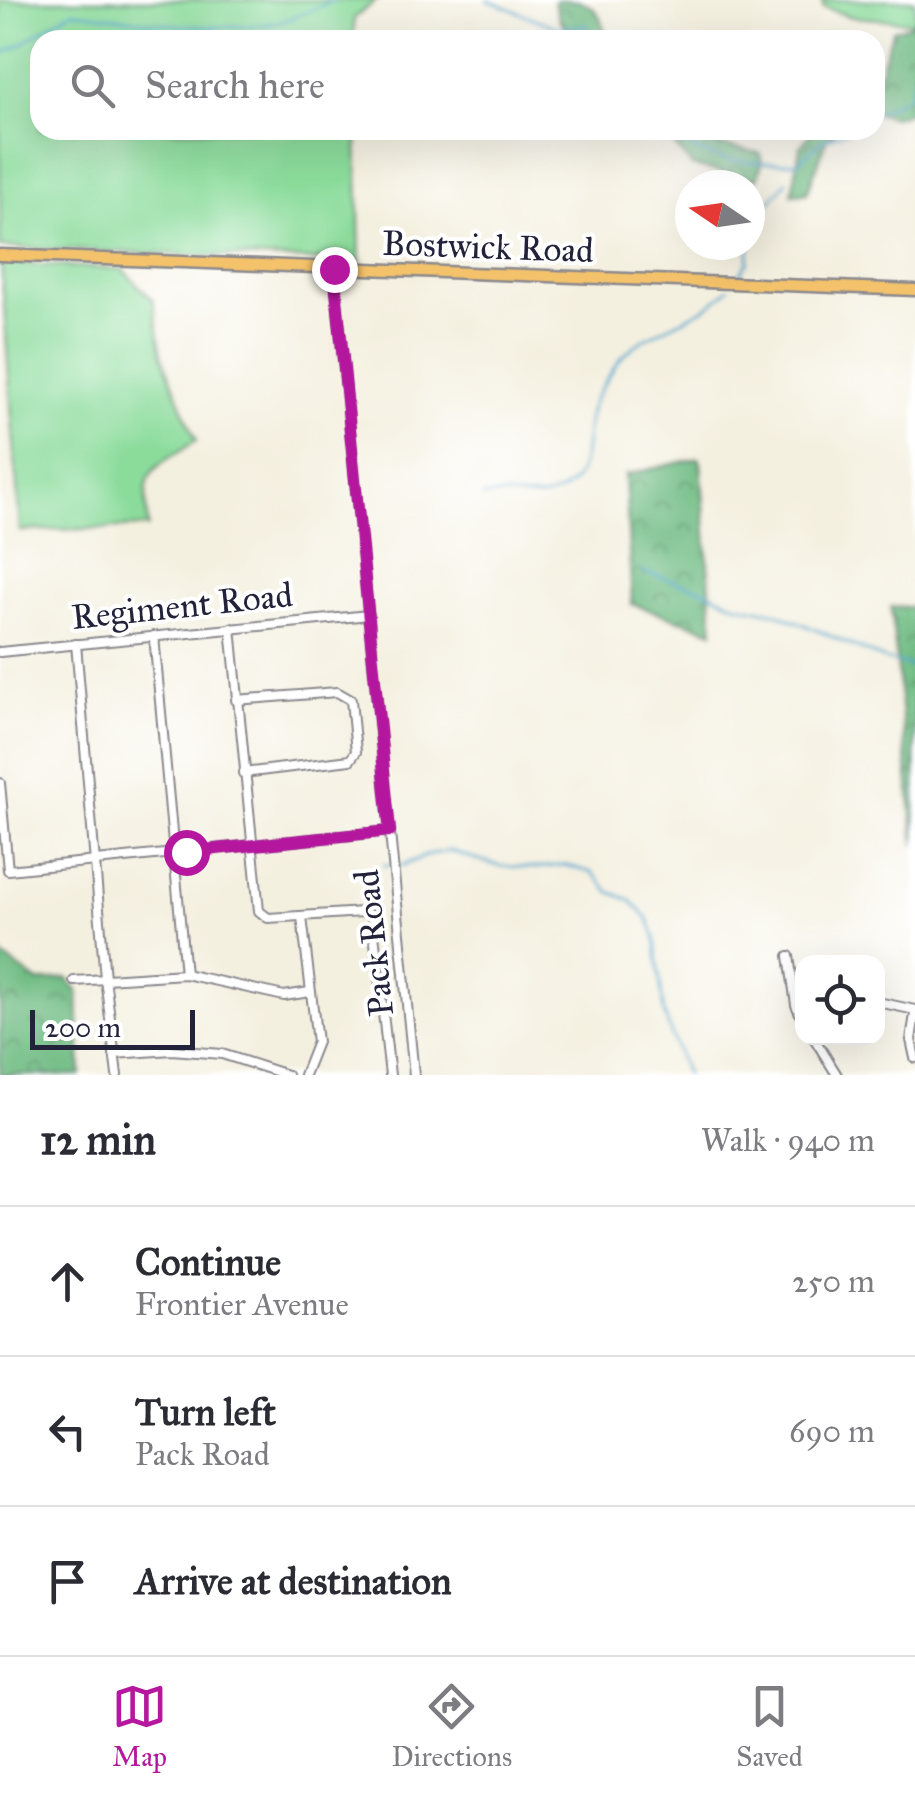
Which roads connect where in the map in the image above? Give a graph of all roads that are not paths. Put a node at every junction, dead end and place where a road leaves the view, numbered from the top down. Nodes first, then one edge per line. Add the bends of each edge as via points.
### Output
1 (0, 255) edge
2 (334, 269) junction
3 (915, 290) edge
4 (369, 615) junction
5 (231, 628) junction
6 (154, 636) junction
7 (76, 644) junction
8 (0, 652) edge
9 (236, 700) junction
10 (243, 773) junction
11 (0, 783) edge
12 (0, 797) edge
13 (390, 831) junction
14 (250, 847) junction
15 (173, 852) junction
16 (96, 861) junction
17 (302, 918) junction
18 (788, 956) dead end
19 (185, 974) junction
20 (104, 978) junction
21 (74, 981) dead end
22 (310, 992) junction
23 (795, 999) edge
24 (885, 1004) edge
25 (915, 1012) edge
26 (818, 1045) edge
27 (114, 1054) junction
28 (915, 1058) edge
29 (116, 1075) edge
30 (288, 1075) edge
31 (304, 1075) edge
32 (390, 1075) edge
33 (414, 1075) edge
34 (837, 1075) edge

1 - 2 main road, Bostwick Road
2 - 3 main road, Bostwick Road
2 - 4 street, Pack Road
4 - 5 street, Regiment Road
4 - 13 street, Pack Road
5 - 6 street, Regiment Road
5 - 9 street
6 - 7 street, Regiment Road
6 - 15 street
7 - 8 street, Regiment Road
7 - 16 street
9 - 10 street
9 - 10 street via 337,692 351,700 356,752 350,760
10 - 14 street
11 - 12 street
12 - 16 street via 8,870
13 - 14 street
13 - 33 street, Pack Road
14 - 15 street
14 - 17 street via 258,911 268,918
15 - 16 street
15 - 19 street
16 - 20 street
17 - 22 street
17 - 32 street via 372,916
18 - 23 street
19 - 20 street
19 - 22 street via 284,996
20 - 21 street
20 - 27 street
22 - 31 street via 316,1042
24 - 25 street
25 - 28 street
26 - 34 street
27 - 29 street
27 - 30 street via 222,1054

